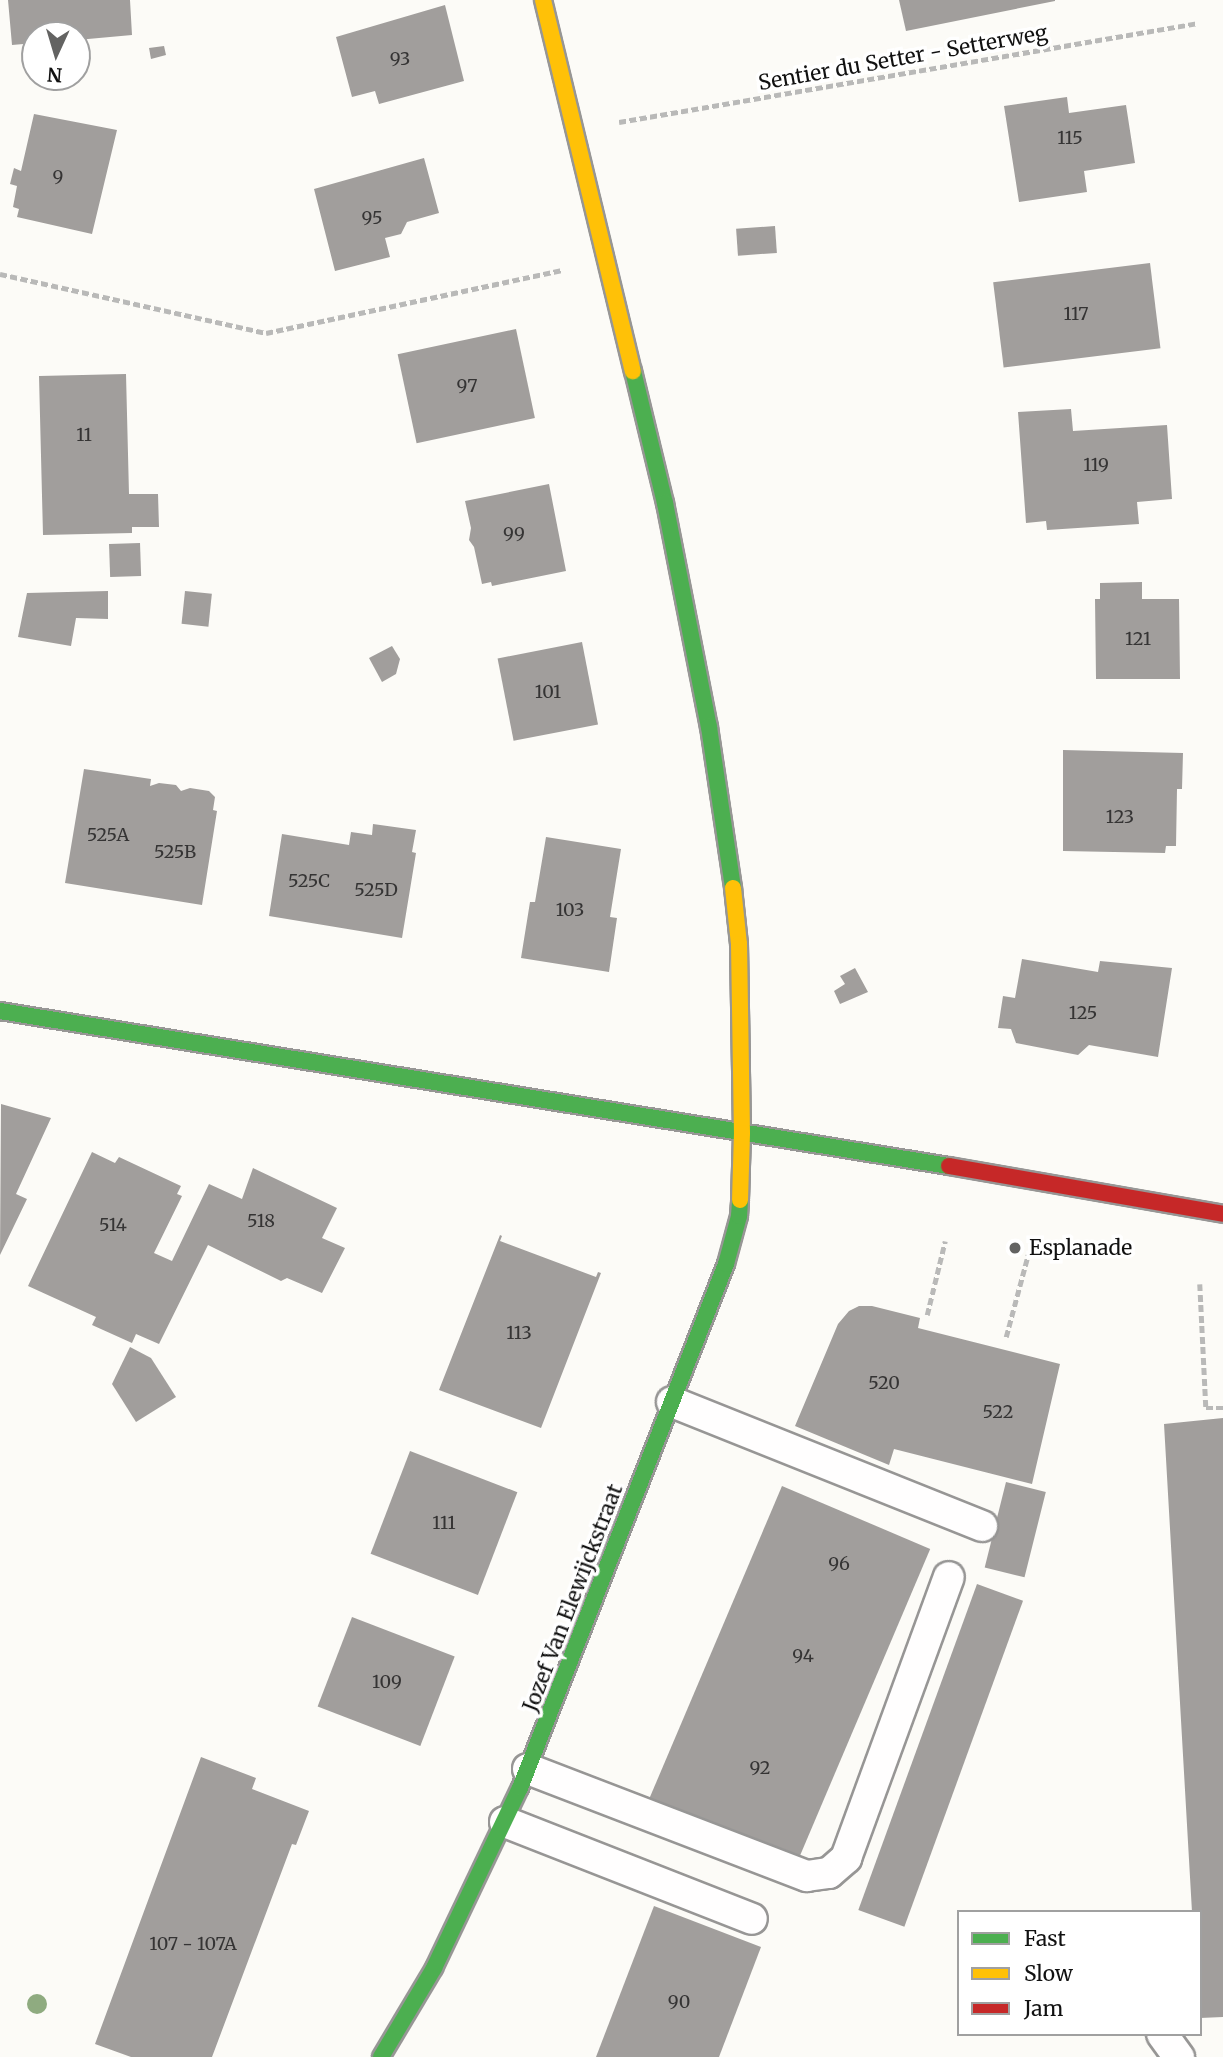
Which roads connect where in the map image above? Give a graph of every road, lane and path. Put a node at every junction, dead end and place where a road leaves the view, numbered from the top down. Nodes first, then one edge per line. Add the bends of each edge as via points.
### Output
1 (543, 0) edge
2 (1198, 23) dead end
3 (613, 123) dead end
4 (573, 268) dead end
5 (0, 274) edge
6 (0, 1012) edge
7 (742, 1133) junction
8 (1223, 1214) edge
9 (945, 1241) dead end
10 (1028, 1255) dead end
11 (1200, 1284) dead end
12 (927, 1315) dead end
13 (1006, 1337) dead end
14 (672, 1402) junction
15 (1223, 1408) edge
16 (982, 1526) dead end
17 (949, 1577) dead end
18 (528, 1769) junction
19 (505, 1822) junction
20 (752, 1919) dead end
21 (1163, 2036) edge
22 (381, 2057) edge
23 (1179, 2057) edge

1 - 7 street, Jozef Van Elewijckstraat via 665,503 709,727 739,944
2 - 3 path, Sentier du Setter - Setterweg
4 - 5 path via 266,333
6 - 7 street
7 - 8 street
7 - 14 street, Jozef Van Elewijckstraat via 739,1216 733,1245
9 - 12 path
10 - 13 path
11 - 15 path via 1206,1408
14 - 16 lane
14 - 18 street, Jozef Van Elewijckstraat
17 - 18 lane via 846,1857 830,1873 807,1876
18 - 19 street, Jozef Van Elewijckstraat
19 - 20 lane
19 - 22 street, Jozef Van Elewijckstraat via 434,1968
21 - 23 lane

